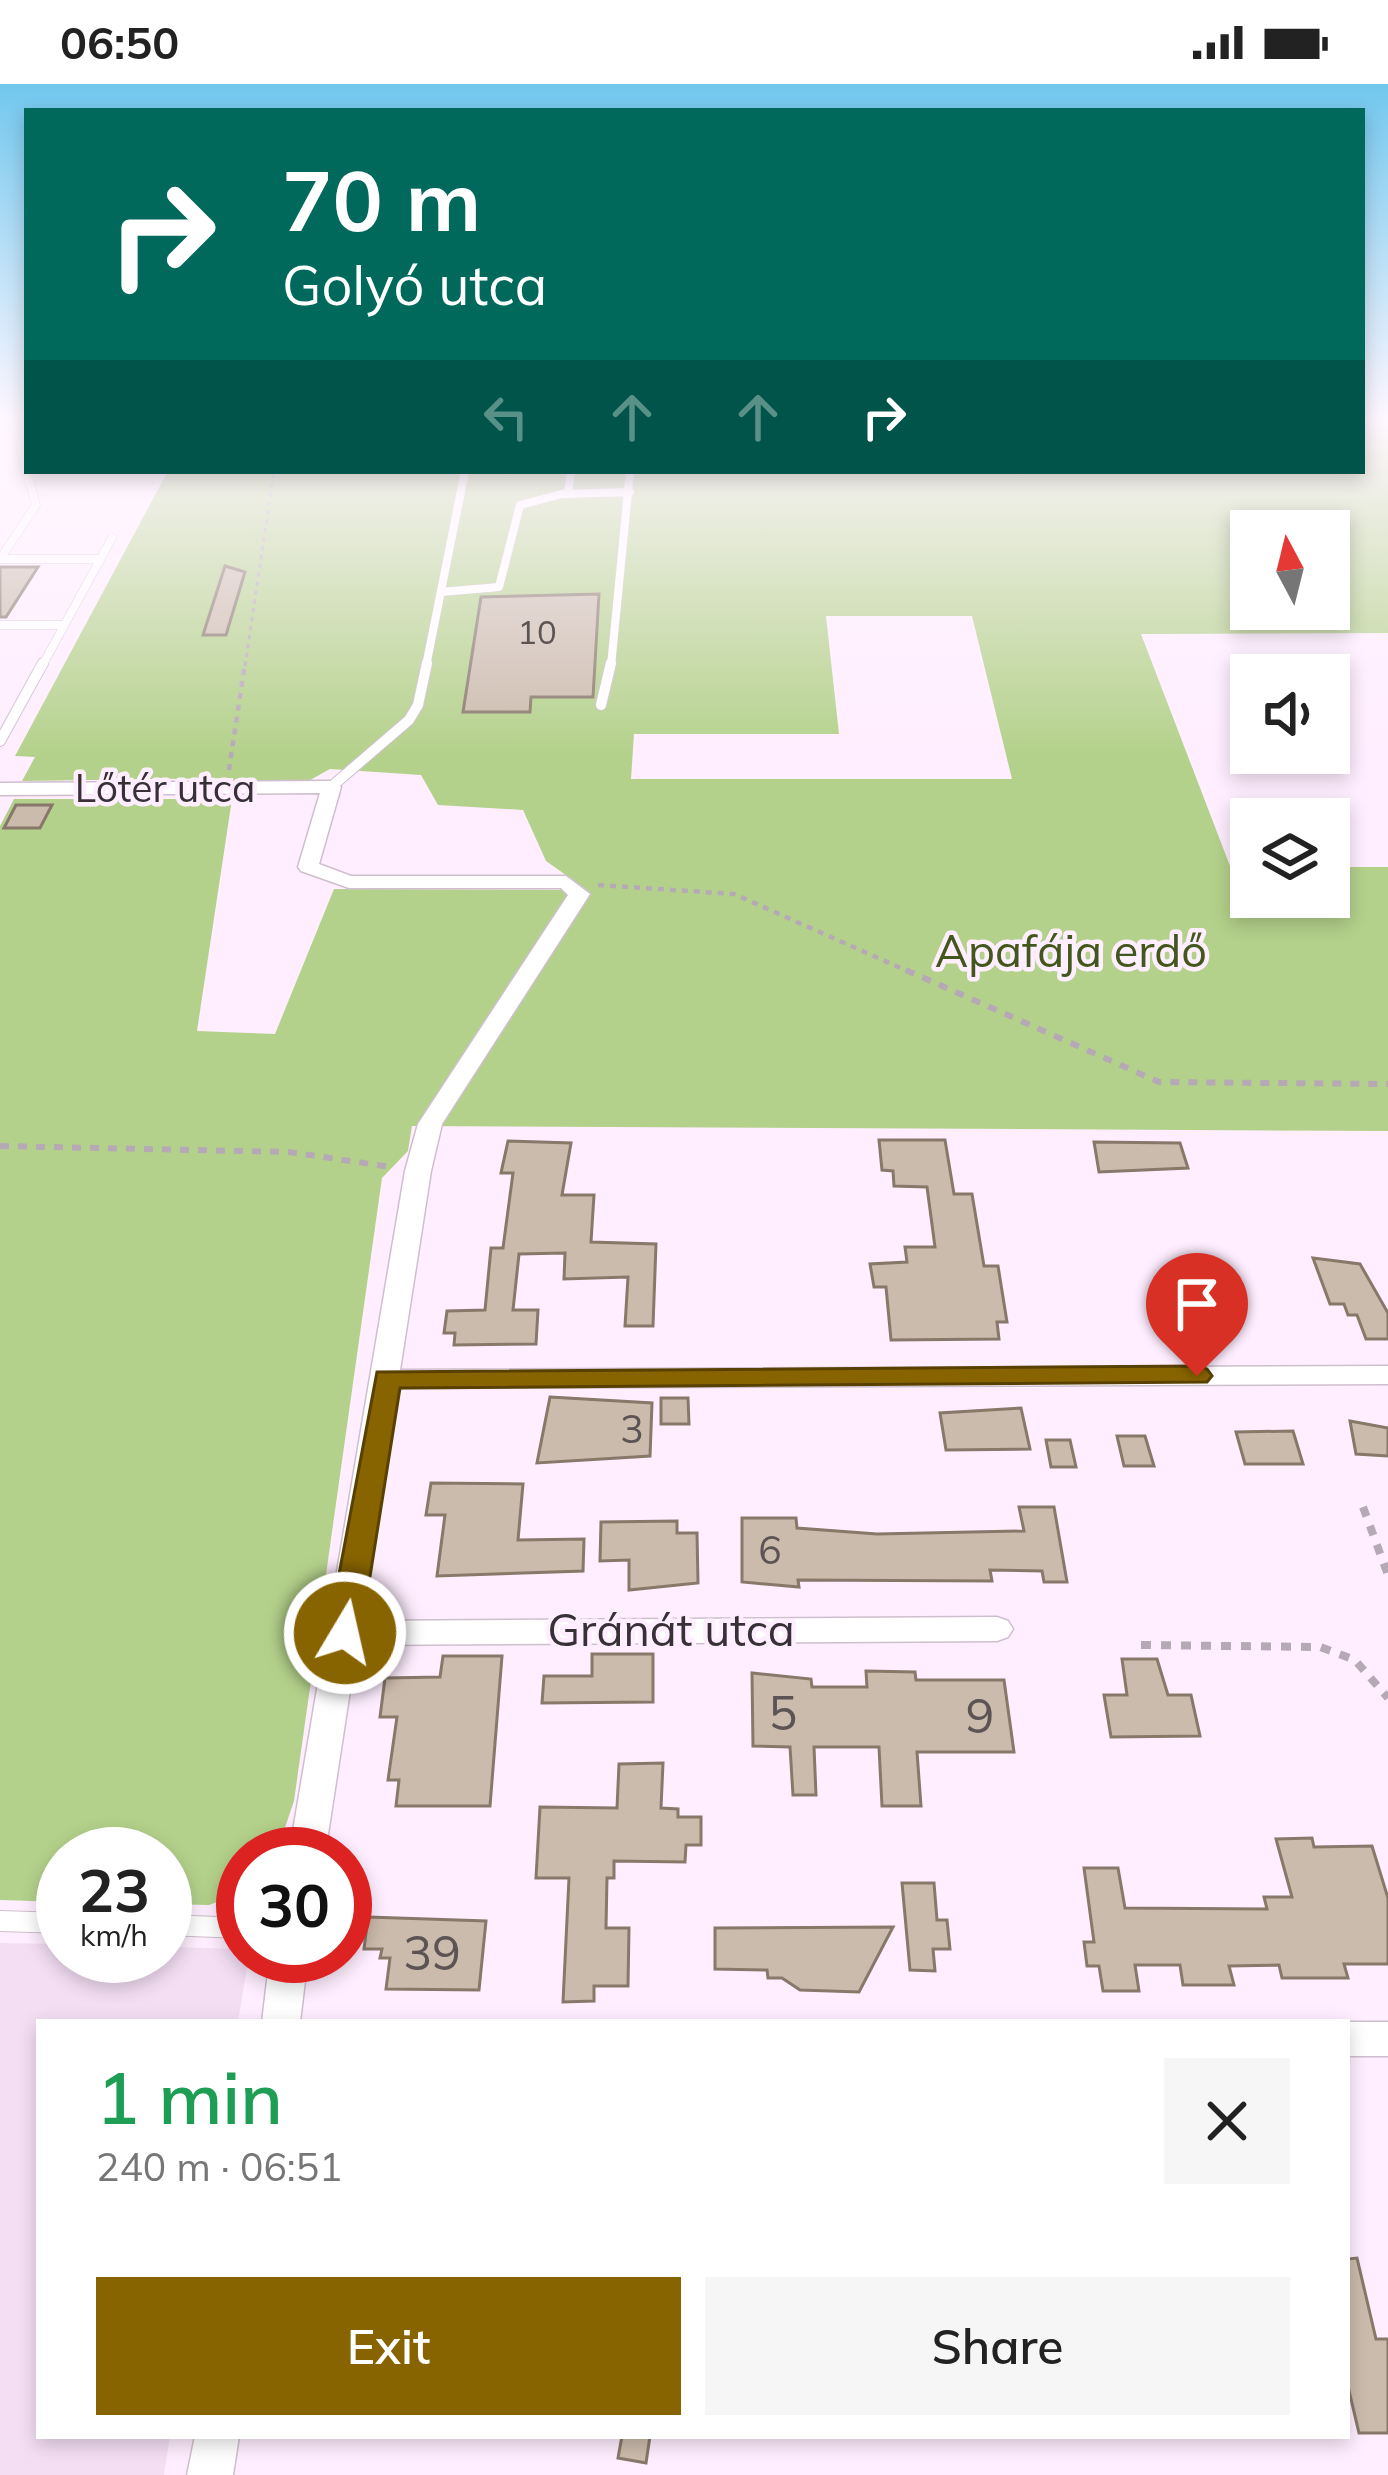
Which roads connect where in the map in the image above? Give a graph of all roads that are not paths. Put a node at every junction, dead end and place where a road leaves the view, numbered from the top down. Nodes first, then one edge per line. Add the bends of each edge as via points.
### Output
1 (18, 533) edge
2 (452, 533) edge
3 (513, 533) edge
4 (625, 533) edge
5 (112, 538) dead end
6 (100, 560) junction
7 (440, 592) junction
8 (0, 625) edge
9 (64, 625) junction
10 (601, 705) dead end
11 (4, 727) edge
12 (0, 741) edge
13 (331, 787) junction
14 (0, 789) edge
15 (1388, 1375) edge
16 (387, 1379) junction
17 (997, 1630) dead end
18 (345, 1633) junction
19 (312, 1827) edge
20 (0, 1921) edge
21 (36, 1922) edge
22 (285, 1983) edge
23 (280, 2019) edge
24 (1350, 2039) edge
25 (1388, 2039) edge
26 (216, 2439) edge
27 (210, 2475) edge

1 - 6 lane via 0,559
2 - 7 lane
3 - 7 lane via 499,587
4 - 10 lane
5 - 6 lane
6 - 9 lane
7 - 13 lane via 418,705
8 - 9 lane
9 - 11 lane
11 - 12 lane
13 - 14 street, Lőtér utca via 227,781
13 - 16 street via 310,853 315,873 349,881 566,883 579,894 430,1124
15 - 16 street
16 - 18 street
17 - 18 street, Gránát utca
18 - 19 street
20 - 21 lane
22 - 23 street
24 - 25 street
26 - 27 street

